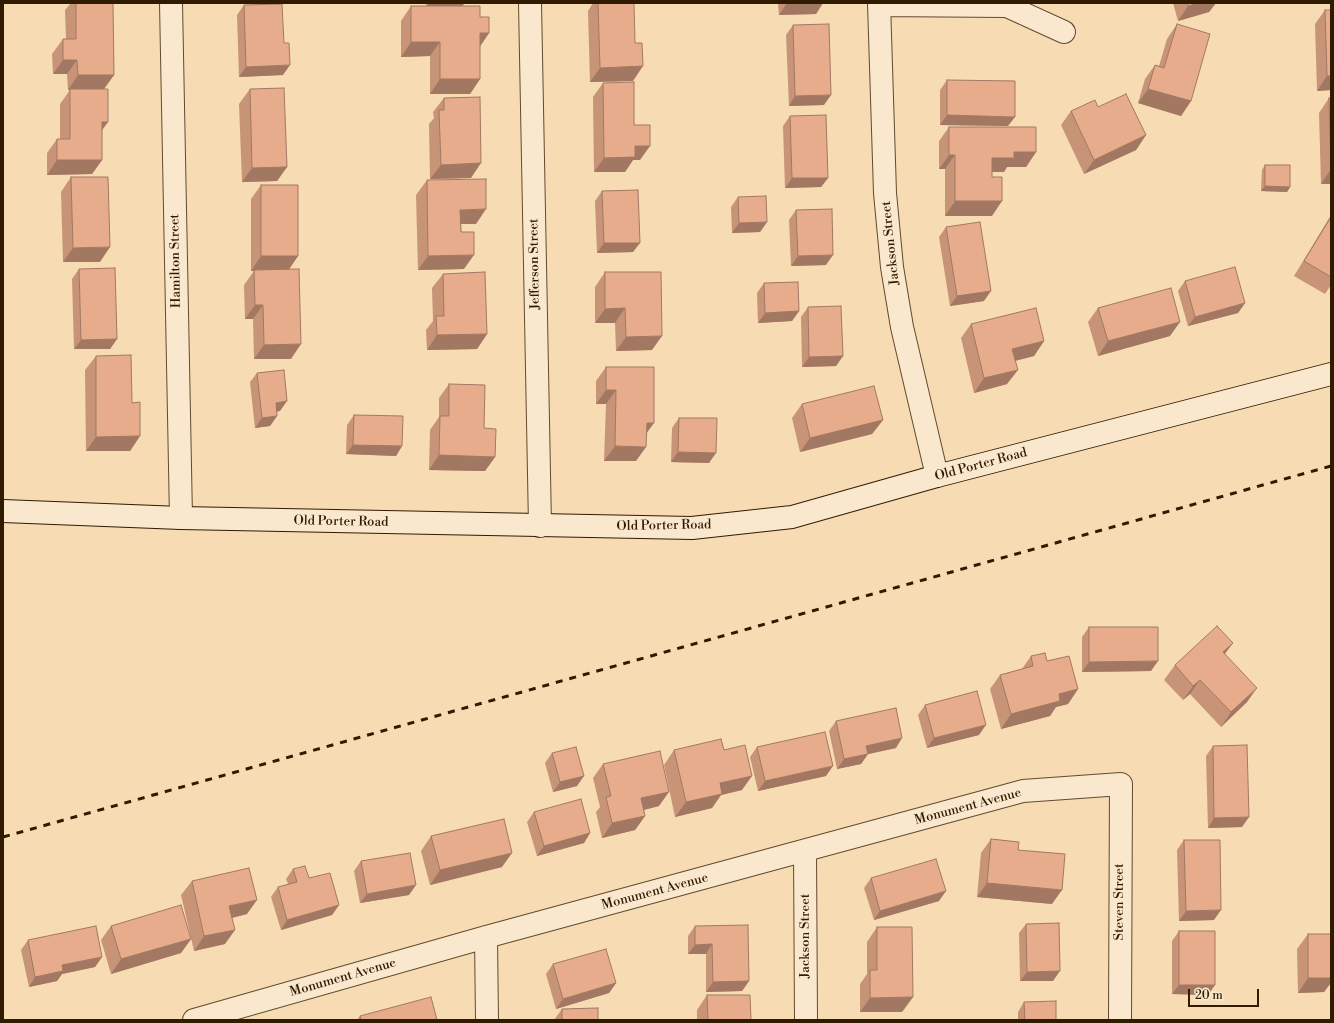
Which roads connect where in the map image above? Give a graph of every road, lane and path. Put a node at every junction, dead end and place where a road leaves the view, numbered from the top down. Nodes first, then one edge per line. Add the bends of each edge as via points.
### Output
1 (171, 3) edge
2 (530, 3) edge
3 (879, 4) edge
4 (1064, 32) dead end
5 (1331, 374) edge
6 (937, 476) junction
7 (3, 511) edge
8 (181, 518) junction
9 (540, 526) junction
10 (1121, 784) joint
11 (806, 851) junction
12 (486, 937) junction
13 (194, 1020) edge
14 (487, 1020) edge
15 (806, 1020) edge
16 (1120, 1020) edge

1 - 8 street, Hamilton Street
2 - 9 street, Jefferson Street
3 - 4 street, Jackson Street via 1007,6
3 - 6 street, Jackson Street via 885,193 892,267 902,327
5 - 6 street, Old Porter Road
6 - 9 street, Old Porter Road via 792,517 692,528
7 - 8 street, Old Porter Road
8 - 9 street, Old Porter Road
10 - 11 street, Monument Avenue via 1024,791
10 - 16 street, Steven Street
11 - 12 street, Monument Avenue
11 - 15 street, Jackson Street
12 - 13 street, Monument Avenue
12 - 14 street

